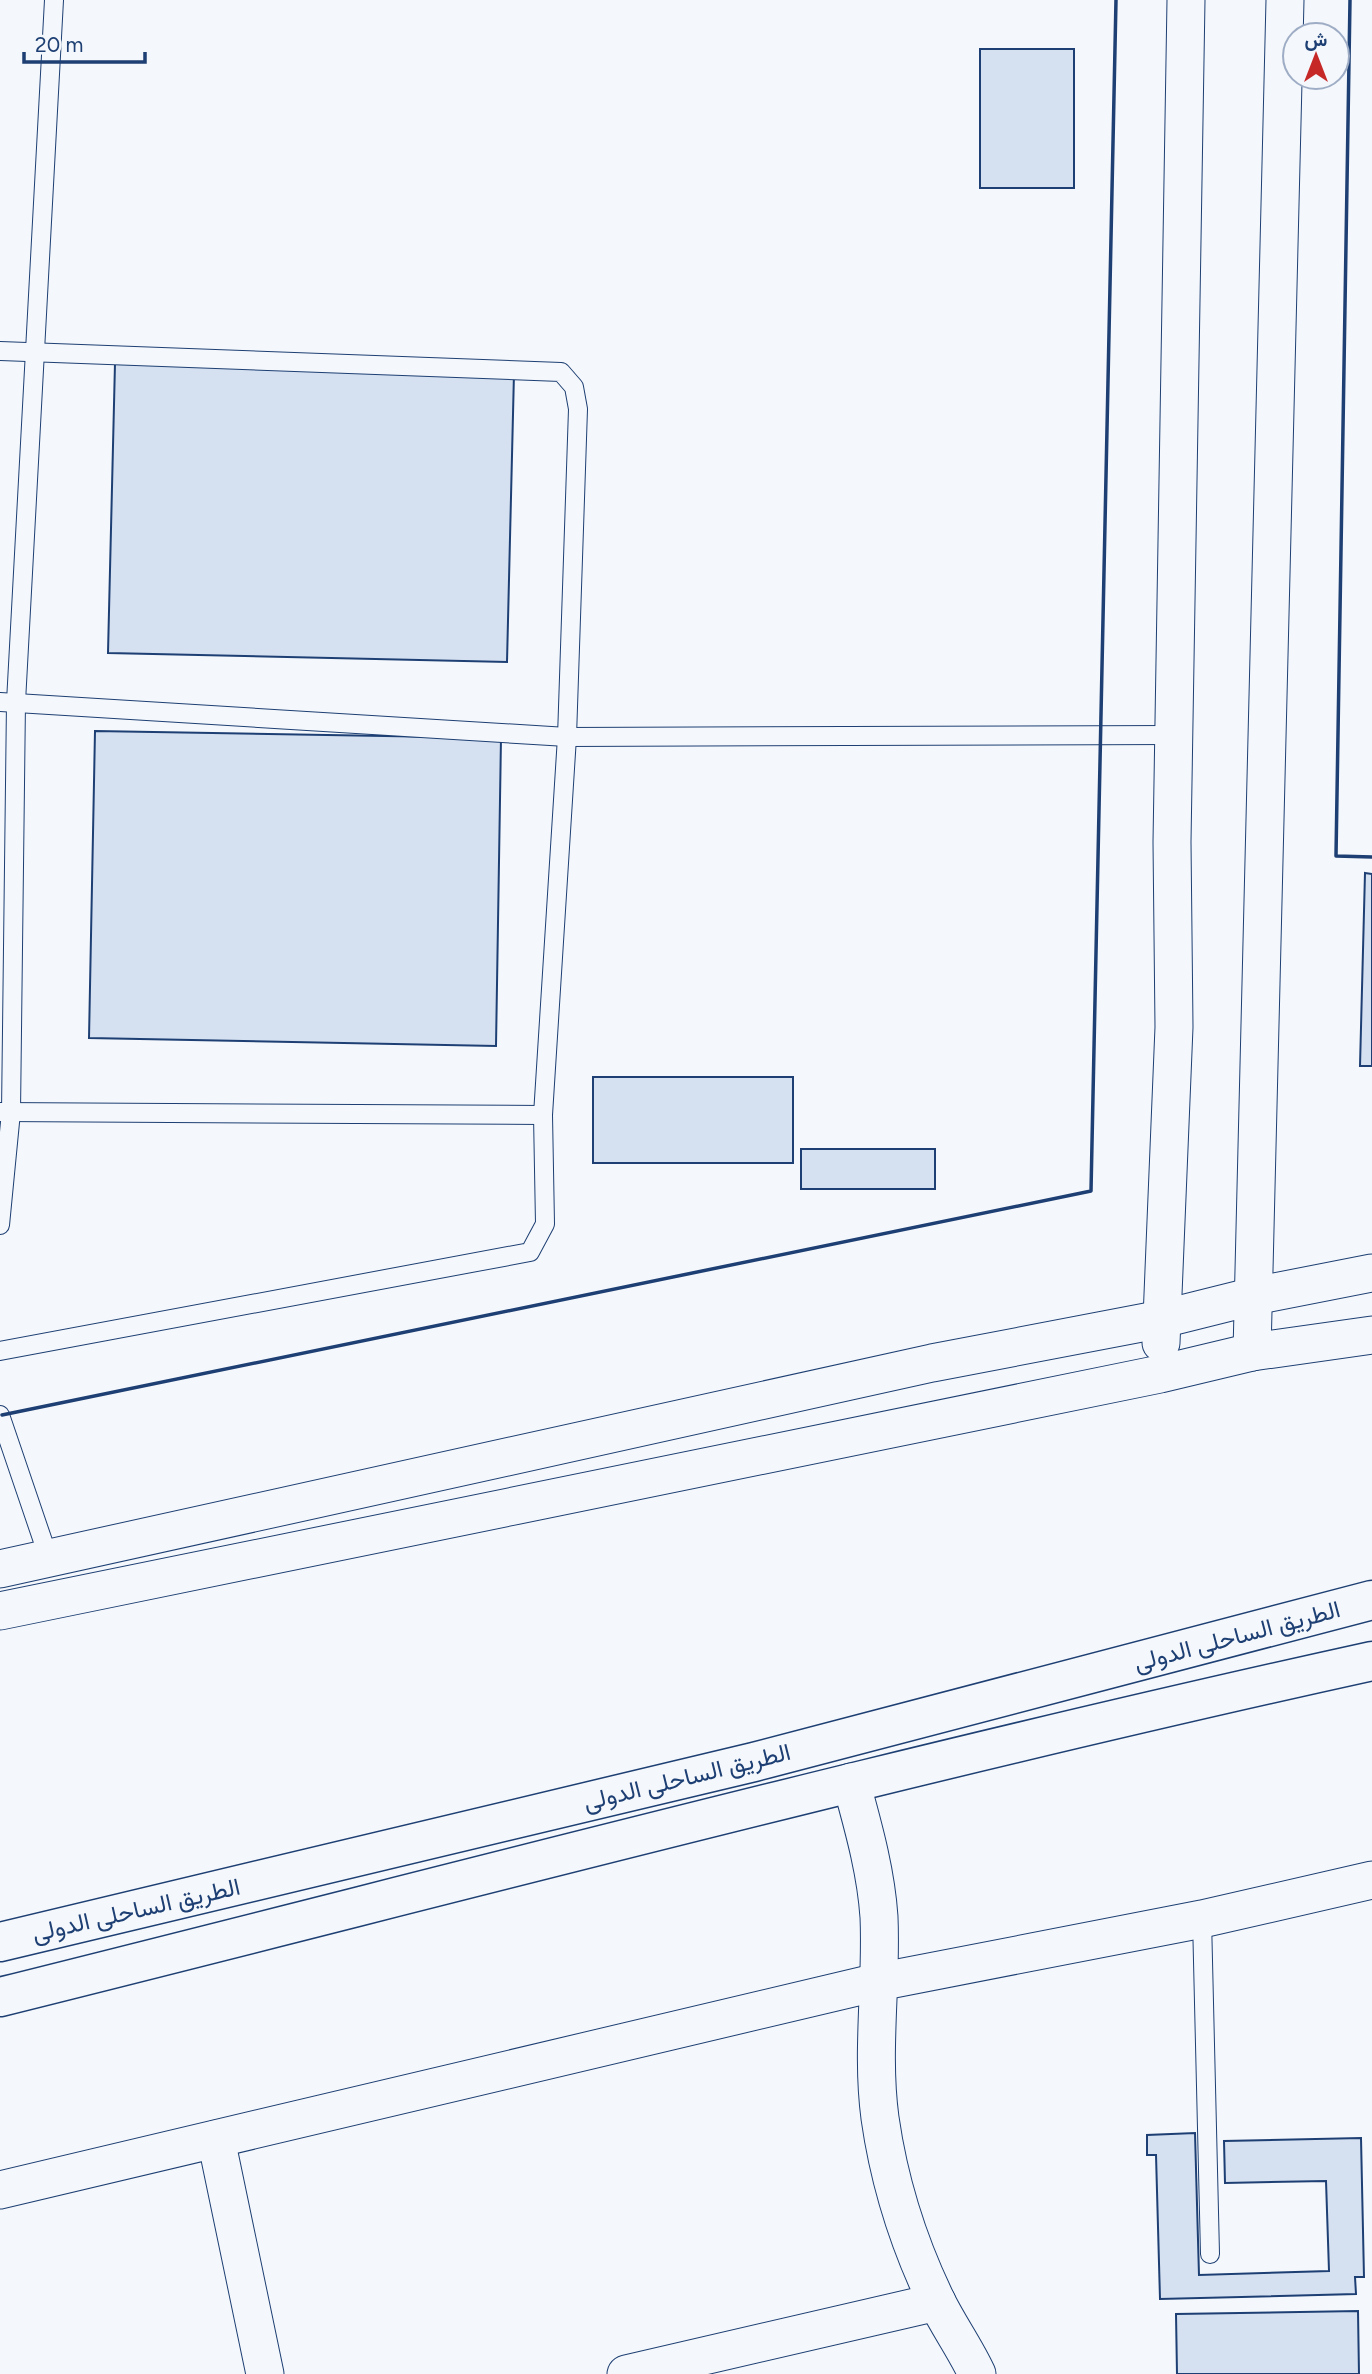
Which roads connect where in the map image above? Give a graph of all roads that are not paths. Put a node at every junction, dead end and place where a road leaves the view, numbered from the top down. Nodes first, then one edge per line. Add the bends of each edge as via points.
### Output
1 (54, 0) edge
2 (1186, 0) edge
3 (1285, 0) edge
4 (0, 351) edge
5 (36, 352) junction
6 (8, 702) edge
7 (1174, 735) junction
8 (567, 737) junction
9 (5, 1112) edge
10 (543, 1115) junction
11 (0, 1225) edge
12 (1372, 1273) edge
13 (1254, 1296) junction
14 (1162, 1319) junction
15 (1372, 1335) edge
16 (0, 1351) edge
17 (1252, 1352) junction
18 (1160, 1374) junction
19 (0, 1415) edge
20 (48, 1559) junction
21 (0, 1569) edge
22 (1372, 1600) edge
23 (0, 1611) edge
24 (1372, 1661) edge
25 (851, 1782) junction
26 (1372, 1880) edge
27 (1202, 1919) junction
28 (0, 1942) edge
29 (878, 1982) junction
30 (0, 1997) edge
31 (216, 2139) junction
32 (0, 2190) edge
33 (1210, 2254) dead end
34 (937, 2302) junction
35 (265, 2374) edge
36 (625, 2374) edge
37 (977, 2374) edge

1 - 5 lane
2 - 7 street
3 - 13 street
4 - 5 lane
5 - 6 lane
5 - 8 lane via 561,372 574,387 578,410
6 - 8 lane
6 - 9 lane
7 - 8 lane
7 - 14 street via 1174,1027
8 - 10 lane
9 - 10 lane
9 - 11 lane
10 - 16 lane via 545,1224 530,1252
12 - 13 street
13 - 14 street
13 - 17 street
14 - 18 street
14 - 20 street via 932,1363
15 - 17 street
17 - 18 street
18 - 23 street
19 - 20 lane
20 - 21 street
22 - 28 highway, الطريق الساحلى الدولى via 754,1762
24 - 25 highway, الطريق الساحلى الدولى
25 - 29 street via 875,1880
25 - 30 highway, الطريق الساحلى الدولى
26 - 27 street
27 - 29 street
27 - 33 lane
29 - 31 street
29 - 34 street via 875,2050 880,2118 897,2199
31 - 32 street
31 - 35 street
34 - 36 street
34 - 37 street

